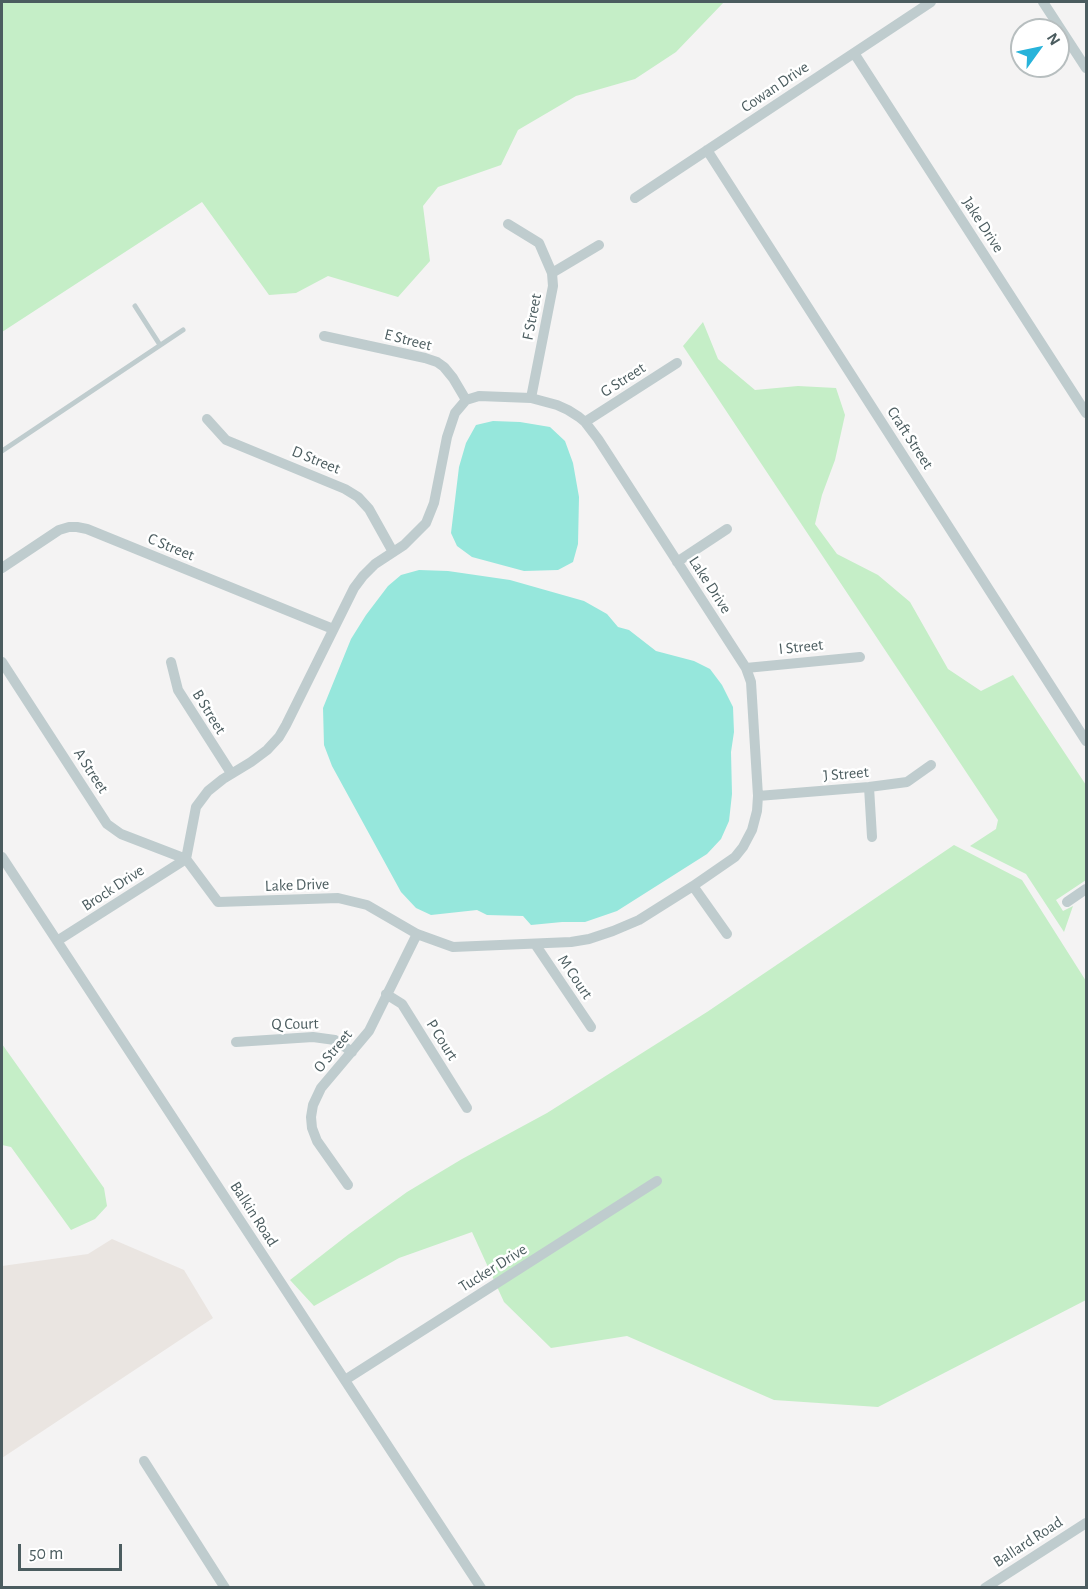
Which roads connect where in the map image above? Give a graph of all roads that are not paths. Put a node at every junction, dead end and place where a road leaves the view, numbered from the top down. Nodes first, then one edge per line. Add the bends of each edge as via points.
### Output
1 (931, 2) edge
2 (1043, 2) edge
3 (854, 53) junction
4 (1086, 68) edge
5 (707, 150) junction
6 (635, 198) dead end
7 (508, 224) dead end
8 (599, 245) dead end
9 (552, 273) junction
10 (135, 306) dead end
11 (183, 330) dead end
12 (324, 336) dead end
13 (160, 345) junction
14 (677, 363) dead end
15 (531, 398) junction
16 (466, 400) junction
17 (1086, 413) edge
18 (207, 419) dead end
19 (585, 423) junction
20 (2, 451) edge
21 (727, 529) dead end
22 (393, 552) junction
23 (677, 562) junction
24 (2, 568) edge
25 (333, 629) junction
26 (860, 657) dead end
27 (2, 662) edge
28 (171, 662) dead end
29 (746, 668) junction
30 (1086, 741) edge
31 (932, 765) dead end
32 (231, 773) junction
33 (869, 787) junction
34 (758, 796) junction
35 (872, 837) dead end
36 (2, 857) edge
37 (186, 859) junction
38 (693, 886) junction
39 (1086, 889) edge
40 (1066, 902) dead end
41 (417, 934) junction
42 (727, 934) dead end
43 (57, 941) junction
44 (535, 944) junction
45 (386, 994) junction
46 (591, 1027) dead end
47 (236, 1042) dead end
48 (352, 1052) junction
49 (467, 1108) dead end
50 (657, 1181) dead end
51 (348, 1185) dead end
52 (345, 1380) junction
53 (144, 1461) dead end
54 (1086, 1522) edge
55 (225, 1587) edge
56 (481, 1587) edge
57 (985, 1587) edge

1 - 3 street, Cowan Drive
2 - 4 street
3 - 5 street, Cowan Drive
3 - 17 street, Jake Drive
5 - 6 street, Cowan Drive
5 - 30 street, Craft Street
7 - 9 street, F Street via 539,243
8 - 9 street
9 - 15 street, F Street via 554,285
10 - 13 lane
11 - 13 lane
12 - 16 street, E Street via 437,362 453,378
13 - 20 lane
14 - 19 street, G Street
15 - 16 street, Lake Drive via 478,396
15 - 19 street, Lake Drive via 568,410
16 - 22 street via 455,413 447,438 432,513 413,538
18 - 22 street, D Street via 226,440 358,497
19 - 23 street, Lake Drive
21 - 23 street
22 - 25 street via 363,576
23 - 29 street, Lake Drive
24 - 25 street, C Street via 59,530 77,527
25 - 32 street via 279,737 252,762
26 - 29 street, I Street
27 - 37 street, A Street via 107,824 121,834
28 - 32 street, B Street via 178,690
29 - 34 street, Lake Drive via 751,682
31 - 33 street, J Street via 907,782
32 - 37 street via 208,791 196,807
33 - 34 street, J Street
33 - 35 street
34 - 38 street, Lake Drive via 758,811 743,847
36 - 43 street, Balkin Road
37 - 41 street, Lake Drive via 218,902 338,898 367,905
37 - 43 street, Brock Drive
38 - 42 street
38 - 44 street, Lake Drive via 639,920 613,931 571,942
39 - 40 street
41 - 44 street, Lake Drive via 453,947
41 - 45 street, O Street
43 - 52 street, Balkin Road
44 - 46 street, M Court
45 - 48 street, O Street via 369,1031
45 - 49 street, P Court via 402,1004
47 - 48 street, Q Court via 313,1037 335,1040
48 - 51 street, O Street via 321,1088 311,1117 317,1141
50 - 52 street, Tucker Drive
52 - 56 street, Balkin Road
53 - 55 street
54 - 57 street, Ballard Road

